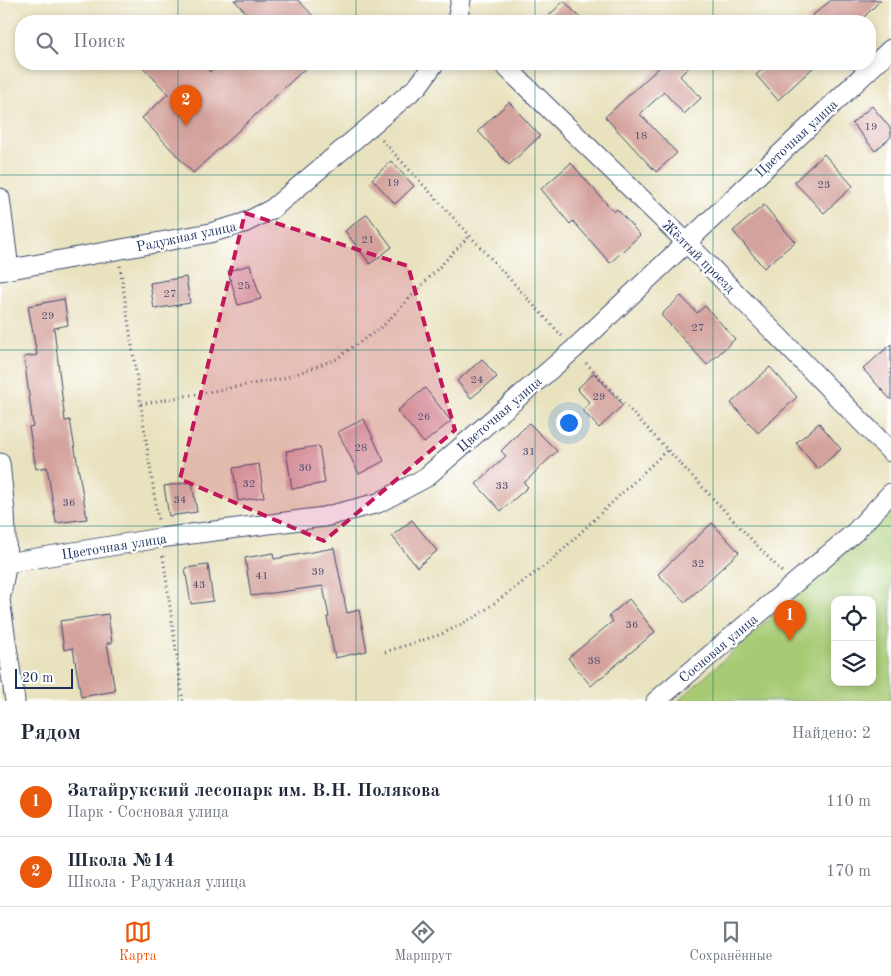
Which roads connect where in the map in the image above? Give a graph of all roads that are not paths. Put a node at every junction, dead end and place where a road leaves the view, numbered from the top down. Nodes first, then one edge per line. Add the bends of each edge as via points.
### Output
1 (461, 0) edge
2 (459, 15) edge
3 (891, 49) edge
4 (876, 63) edge
5 (430, 70) edge
6 (509, 70) edge
7 (869, 70) edge
8 (0, 198) edge
9 (686, 242) junction
10 (4, 270) edge
11 (891, 452) edge
12 (0, 463) edge
13 (891, 493) edge
14 (3, 563) edge
15 (15, 701) edge
16 (656, 701) edge

1 - 2 street
3 - 4 street, Цветочная улица
5 - 10 street, Радужная улица via 418,86 272,209 244,223 210,233
6 - 9 street, Жёлтый проезд
7 - 9 street, Цветочная улица
8 - 10 street
9 - 11 street, Жёлтый проезд
9 - 14 street, Цветочная улица via 574,349 425,478 378,504 324,517
12 - 14 street via 5,511
13 - 16 street, Сосновая улица via 855,532
14 - 15 street via 0,600

